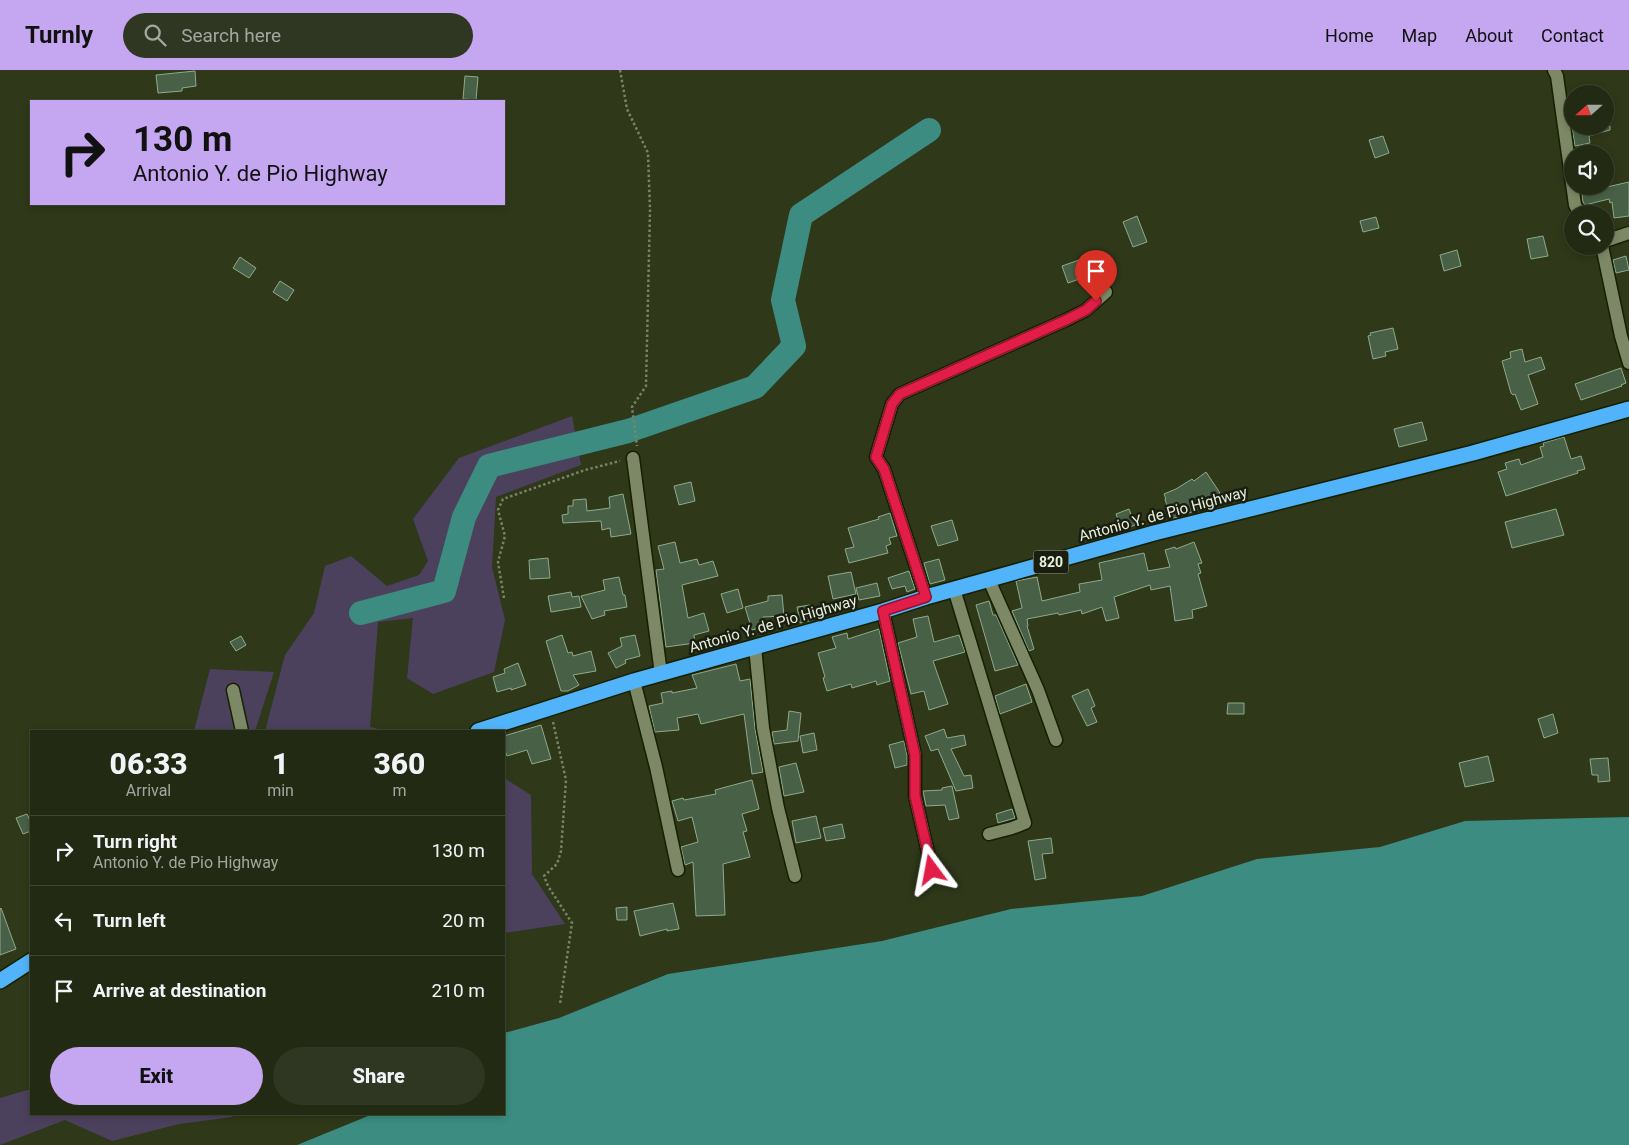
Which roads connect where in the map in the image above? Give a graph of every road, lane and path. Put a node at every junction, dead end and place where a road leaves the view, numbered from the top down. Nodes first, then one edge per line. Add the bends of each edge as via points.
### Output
1 (620, 70) edge
2 (1554, 70) edge
3 (1575, 205) edge
4 (1629, 233) edge
5 (1614, 238) edge
6 (1604, 255) edge
7 (1106, 292) dead end
8 (1629, 363) edge
9 (1629, 409) edge
10 (635, 453) junction
11 (989, 580) junction
12 (954, 589) junction
13 (926, 597) junction
14 (504, 598) dead end
15 (883, 611) junction
16 (754, 647) junction
17 (661, 674) junction
18 (634, 681) junction
19 (233, 690) dead end
20 (549, 707) junction
21 (242, 730) edge
22 (481, 730) edge
23 (1056, 740) dead end
24 (989, 834) dead end
25 (678, 870) dead end
26 (932, 870) dead end
27 (795, 876) dead end
28 (30, 962) edge
29 (0, 981) edge
30 (560, 1004) dead end

1 - 10 path via 627,109 648,153 646,386 632,407
2 - 3 street
4 - 5 street
6 - 8 street
7 - 13 street via 1086,310 900,394 892,404 876,457 884,469
9 - 11 highway, Antonio Y. de Pio Highway / 820 via 1473,453 1154,533
10 - 14 path via 503,499 498,510 504,536 498,562
10 - 17 street
11 - 12 highway, Antonio Y. de Pio Highway / 820
11 - 23 street via 1038,690
12 - 13 highway, Antonio Y. de Pio Highway / 820
12 - 24 street via 1025,823
13 - 15 highway, Antonio Y. de Pio Highway / 820
15 - 16 highway, Antonio Y. de Pio Highway / 820
15 - 26 street via 915,755 915,796
16 - 17 highway, Antonio Y. de Pio Highway / 820
16 - 27 street via 763,728
17 - 18 highway, Antonio Y. de Pio Highway / 820
18 - 20 highway, Antonio Y. de Pio Highway / 820
18 - 25 street
19 - 21 street
20 - 22 highway, Antonio Y. de Pio Highway / 820
20 - 30 path via 566,780 561,851 557,864 544,876 572,923
28 - 29 highway

